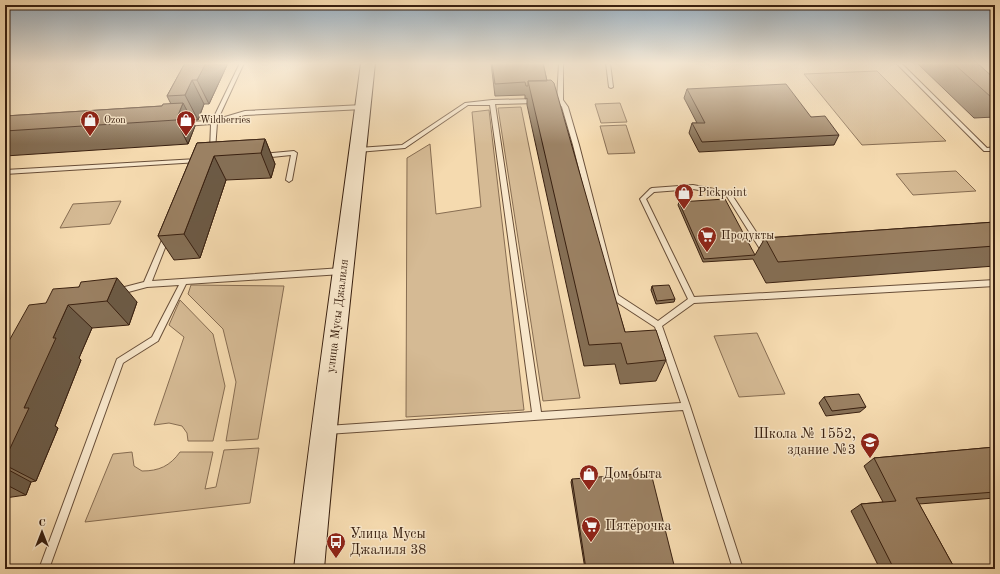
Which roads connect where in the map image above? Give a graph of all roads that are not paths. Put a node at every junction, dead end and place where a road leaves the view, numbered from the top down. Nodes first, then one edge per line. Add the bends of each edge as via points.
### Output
1 (229, 90) edge
2 (365, 90) edge
3 (558, 90) edge
4 (925, 90) edge
5 (539, 101) edge
6 (492, 102) junction
7 (363, 107) junction
8 (214, 122) junction
9 (175, 124) edge
10 (995, 149) edge
11 (357, 150) junction
12 (257, 156) edge
13 (203, 158) junction
14 (195, 168) edge
15 (5, 172) edge
16 (289, 180) dead end
17 (170, 226) edge
18 (777, 246) edge
19 (344, 271) junction
20 (184, 282) junction
21 (995, 283) edge
22 (146, 284) junction
23 (111, 294) edge
24 (692, 300) junction
25 (658, 325) junction
26 (686, 406) junction
27 (537, 416) junction
28 (323, 430) junction
29 (44, 569) edge
30 (309, 569) edge
31 (738, 569) edge

1 - 8 lane
2 - 7 main road, улица Мусы Джалиля
3 - 25 lane via 557,100 566,107 615,297
4 - 10 lane via 986,150
5 - 6 lane
6 - 11 lane via 467,104 403,147
6 - 27 lane
7 - 8 lane via 245,113
7 - 11 main road, улица Мусы Джалиля
8 - 9 lane
8 - 13 lane via 213,150
11 - 19 main road, улица Мусы Джалиля
12 - 16 lane via 294,153
13 - 14 lane
13 - 15 lane
17 - 22 lane
18 - 24 lane via 762,247 728,193 693,187 652,190 643,200
19 - 20 lane
19 - 28 main road, улица Мусы Джалиля
20 - 22 lane
20 - 29 lane via 155,339 120,361
21 - 24 lane
22 - 23 lane
24 - 25 lane
25 - 26 lane
26 - 27 lane
26 - 31 lane
27 - 28 lane
28 - 30 main road, улица Мусы Джалиля

